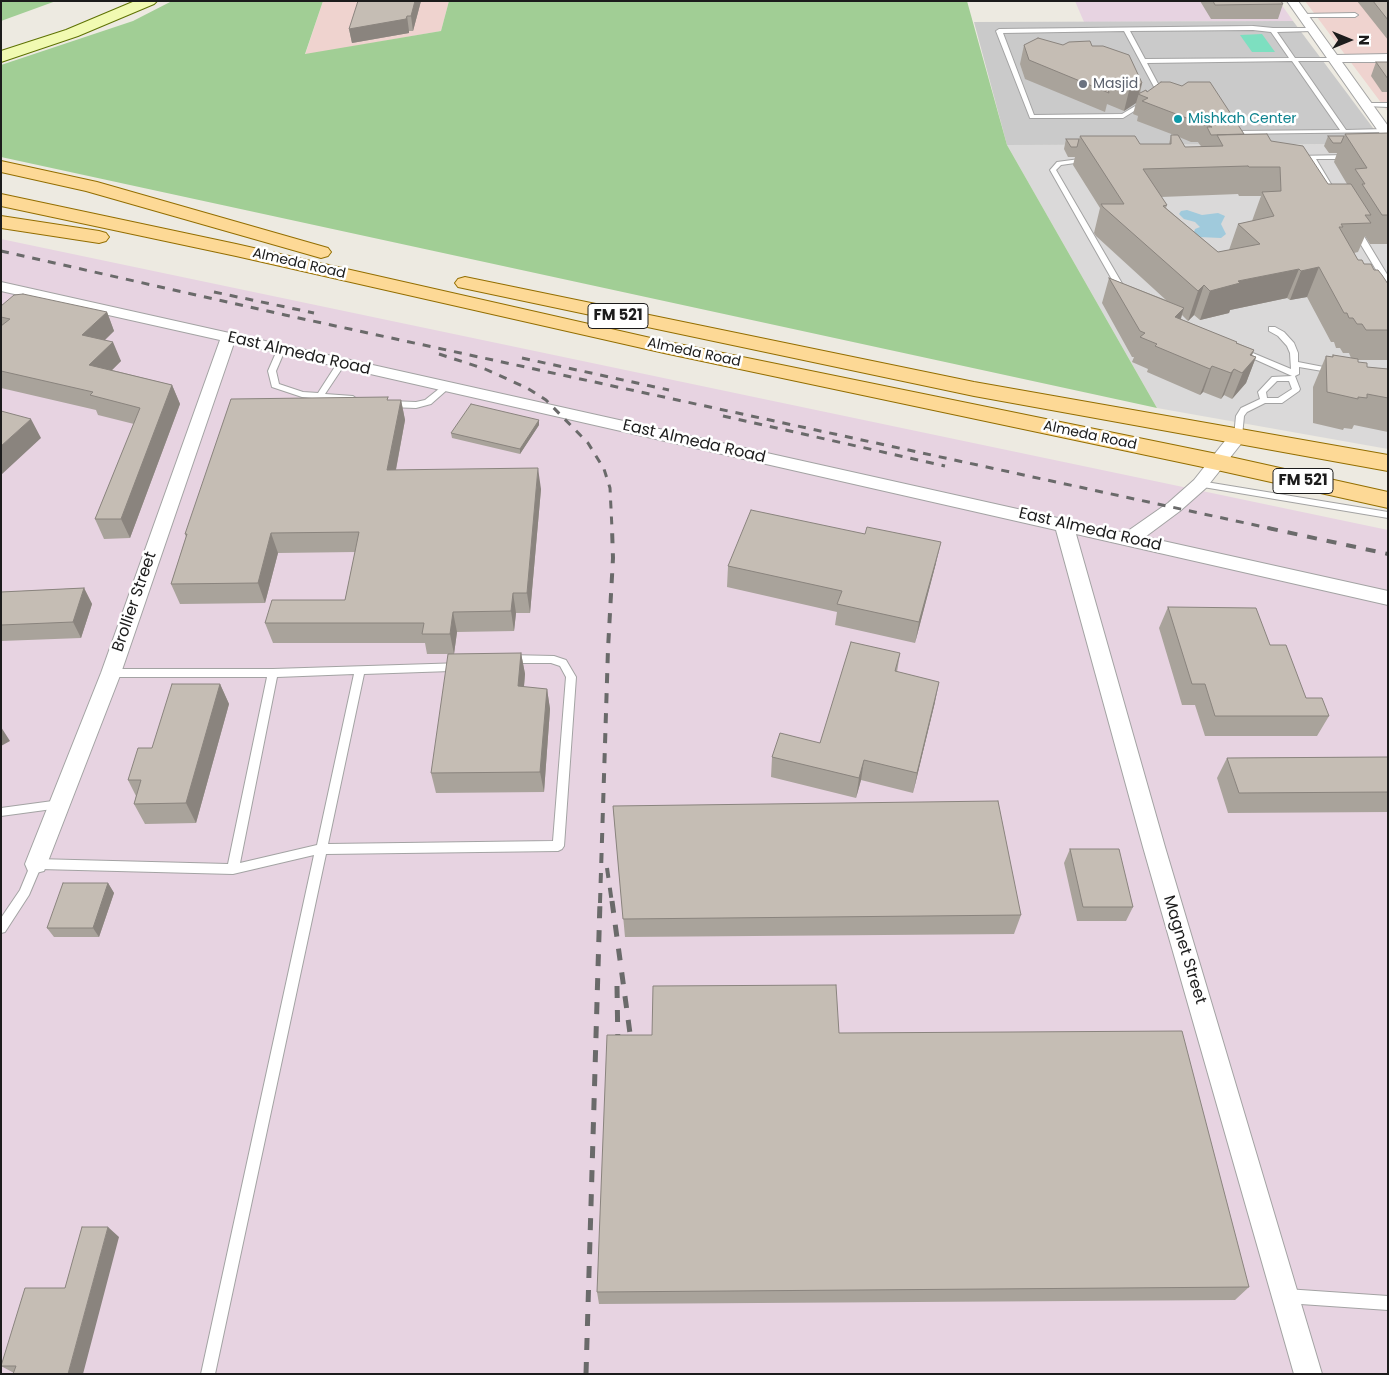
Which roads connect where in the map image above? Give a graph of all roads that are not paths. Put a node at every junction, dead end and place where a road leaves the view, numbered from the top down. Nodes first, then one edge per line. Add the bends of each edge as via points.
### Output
1 (126, 1) edge
2 (149, 1) edge
3 (1292, 1) edge
4 (1356, 15) dead end
5 (102, 16) junction
6 (1302, 16) junction
7 (1126, 29) junction
8 (1273, 30) junction
9 (1312, 30) junction
10 (1, 48) edge
11 (1, 57) edge
12 (1388, 58) edge
13 (1294, 59) junction
14 (1334, 59) junction
15 (1143, 62) junction
16 (1172, 97) edge
17 (1162, 98) junction
18 (1367, 105) junction
19 (1388, 105) edge
20 (1228, 126) edge
21 (1344, 131) junction
22 (1386, 133) edge
23 (1291, 157) edge
24 (1311, 157) junction
25 (1359, 157) edge
26 (1096, 160) edge
27 (1, 166) edge
28 (1, 185) edge
29 (1, 200) edge
30 (1341, 205) edge
31 (1350, 221) edge
32 (1, 222) edge
33 (321, 252) junction
34 (359, 278) junction
35 (1388, 283) edge
36 (1, 286) edge
37 (1127, 299) edge
38 (1272, 329) dead end
39 (228, 338) junction
40 (281, 350) junction
41 (1241, 352) edge
42 (342, 364) junction
43 (1296, 364) junction
44 (1340, 372) edge
45 (1293, 376) junction
46 (445, 387) junction
47 (320, 396) junction
48 (362, 400) edge
49 (1264, 400) junction
50 (381, 403) edge
51 (1238, 436) junction
52 (1217, 462) junction
53 (1388, 463) edge
54 (1200, 484) junction
55 (1388, 500) edge
56 (1388, 515) edge
57 (1064, 524) junction
58 (1129, 539) junction
59 (1388, 598) edge
60 (502, 659) edge
61 (467, 664) edge
62 (360, 670) junction
63 (111, 672) junction
64 (273, 672) junction
65 (60, 804) junction
66 (1, 812) edge
67 (321, 849) junction
68 (36, 864) junction
69 (233, 869) junction
70 (1, 928) edge
71 (1285, 1296) junction
72 (1388, 1303) edge
73 (208, 1374) edge
74 (1308, 1374) edge

1 - 5 main road
2 - 5 main road
3 - 6 street
4 - 6 lane
5 - 10 main road
5 - 11 main road
6 - 9 street
7 - 8 lane
7 - 15 lane
7 - 17 lane via 999,31 1032,117 1123,116 1152,98
8 - 9 lane
8 - 13 lane
9 - 14 street
12 - 14 street
13 - 14 lane
13 - 15 lane
13 - 21 lane
14 - 18 street
15 - 17 lane
16 - 17 lane
18 - 19 lane
18 - 22 street
20 - 21 lane via 1233,133
21 - 22 lane
23 - 24 lane
24 - 25 lane
24 - 30 lane
26 - 37 lane via 1064,161 1053,170
27 - 33 main road via 90,186
28 - 33 main road, Almeda Road / FM 521
29 - 34 main road, Almeda Road / FM 521
31 - 35 lane
32 - 34 main road
33 - 51 main road, Almeda Road / FM 521 via 974,389
34 - 52 main road, Almeda Road / FM 521 via 664,347
36 - 39 street, East Almeda Road via 53,301
38 - 43 lane via 1291,345
39 - 40 street, East Almeda Road
39 - 63 street, Brollier Street
40 - 42 street, East Almeda Road
40 - 47 lane via 272,371 275,385
41 - 45 lane
42 - 46 street, East Almeda Road
42 - 47 lane
43 - 44 lane
43 - 45 lane
45 - 49 lane via 1275,379 1262,392
45 - 49 lane via 1296,389 1291,394 1279,401
46 - 50 lane via 428,402
46 - 57 street, East Almeda Road
47 - 48 lane
49 - 51 lane via 1242,412
51 - 52 street
51 - 53 main road, Almeda Road / FM 521
52 - 54 street
52 - 55 main road, Almeda Road / FM 521
54 - 56 lane
54 - 58 street
57 - 58 street, East Almeda Road
57 - 71 street, Magnet Street
58 - 59 street, East Almeda Road
60 - 67 lane via 551,658 563,663 571,677 558,846
61 - 62 lane via 451,668
62 - 64 lane
62 - 67 lane
63 - 64 lane
63 - 65 street, Brollier Street
64 - 69 lane
65 - 66 lane
65 - 68 street, Brollier Street
67 - 69 lane
67 - 73 lane
68 - 69 lane
68 - 70 lane via 25,892
71 - 72 lane
71 - 74 street, Magnet Street

